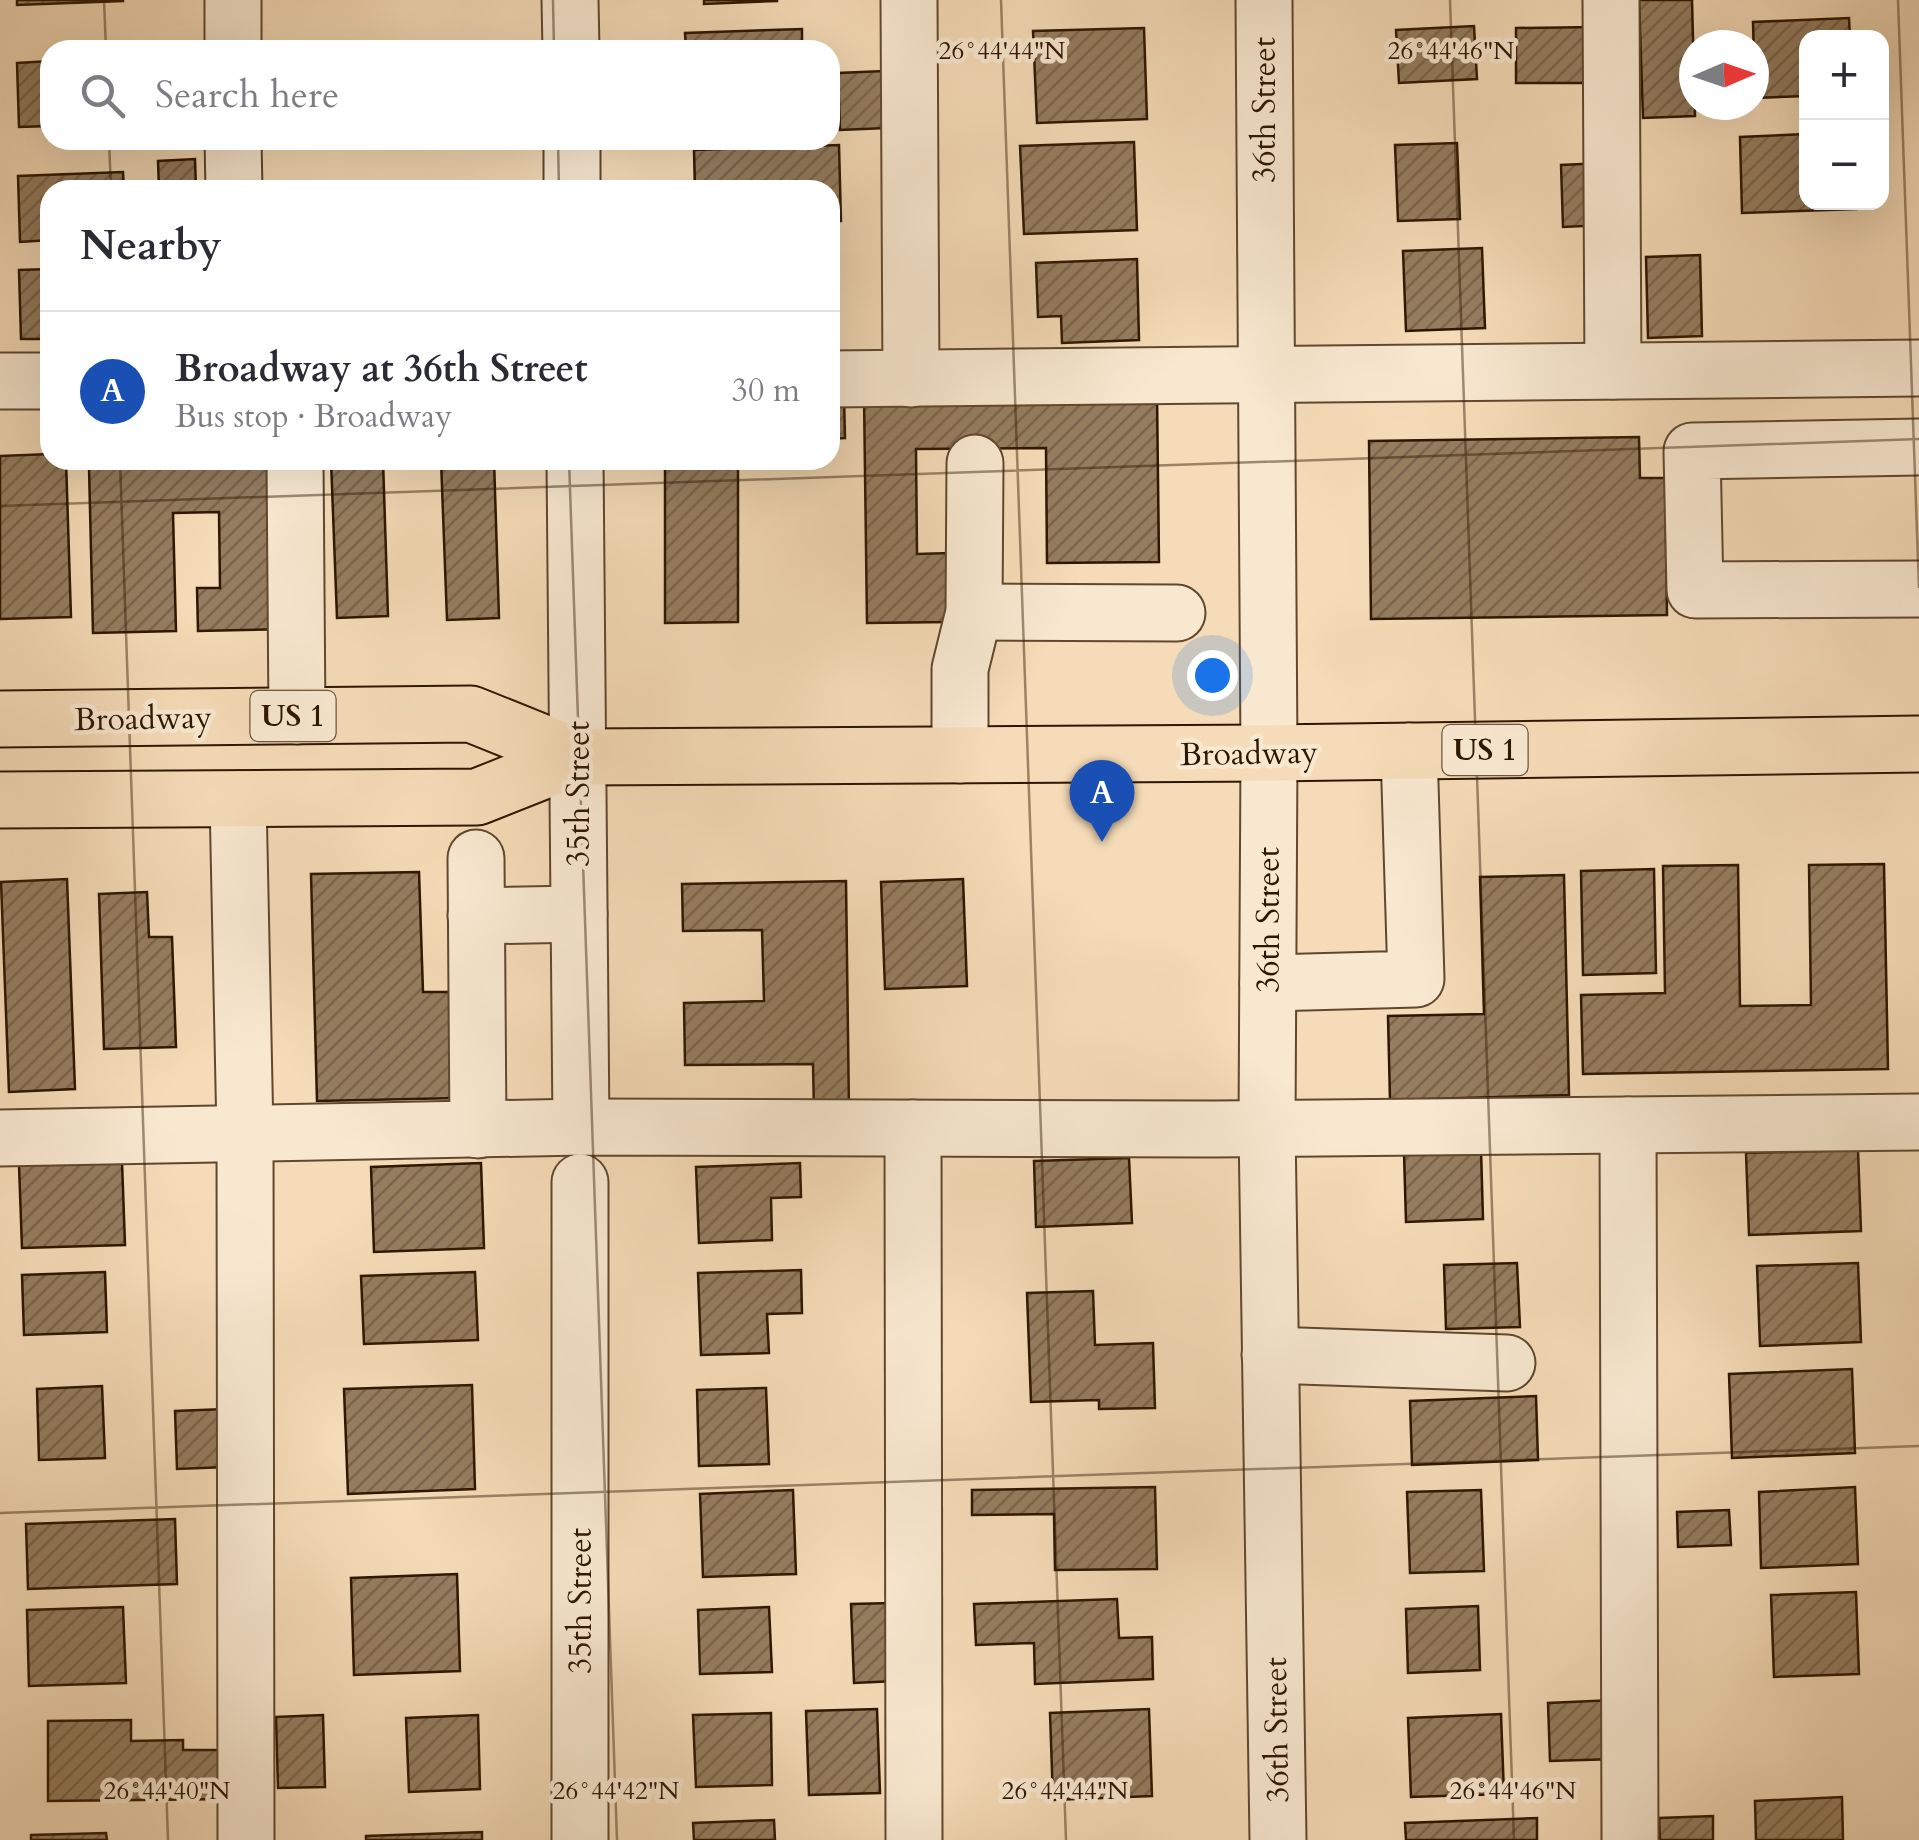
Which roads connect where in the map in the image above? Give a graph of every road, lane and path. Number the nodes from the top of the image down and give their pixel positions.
1 (232, 0) edge
2 (570, 0) edge
3 (909, 0) edge
4 (1264, 0) edge
5 (1612, 0) edge
6 (233, 40) edge
7 (570, 40) edge
8 (234, 150) edge
9 (572, 150) edge
10 (234, 180) edge
11 (572, 180) edge
12 (1919, 368) edge
13 (1674, 371) junction
14 (1613, 372) junction
15 (1265, 375) junction
16 (911, 378) junction
17 (840, 379) edge
18 (0, 381) edge
19 (40, 381) edge
20 (1919, 447) edge
21 (1692, 451) junction
22 (975, 463) dead end
23 (295, 470) edge
24 (575, 470) edge
25 (1919, 589) edge
26 (974, 612) junction
27 (1177, 613) dead end
28 (298, 716) junction
29 (0, 720) edge
30 (1919, 744) edge
31 (1409, 751) junction
32 (1268, 753) junction
33 (960, 754) junction
34 (578, 757) junction
35 (238, 799) junction
36 (0, 800) edge
37 (476, 858) dead end
38 (579, 914) junction
39 (476, 916) junction
40 (1268, 983) junction
41 (1919, 1122) edge
42 (1628, 1125) junction
43 (581, 1128) junction
44 (913, 1128) junction
45 (1267, 1128) junction
46 (478, 1130) junction
47 (245, 1133) junction
48 (0, 1138) edge
49 (580, 1182) dead end
50 (1270, 1355) junction
51 (1507, 1362) dead end
52 (246, 1840) edge
53 (580, 1840) edge
54 (914, 1840) edge
55 (1278, 1840) edge
56 (1630, 1840) edge

1 - 6 street
2 - 7 street
3 - 16 street
4 - 15 street, 36th Street
5 - 14 street
8 - 10 street
9 - 11 street
12 - 13 street
13 - 14 street
13 - 21 street
14 - 15 street
15 - 16 street
15 - 32 street, 36th Street
16 - 17 street
18 - 19 street
20 - 21 street
21 - 25 street
22 - 26 street
23 - 28 street
24 - 34 street, 35th Street
26 - 27 street
26 - 33 street
28 - 29 main road, Broadway / US 1
28 - 34 main road, Broadway / US 1
30 - 31 main road, Broadway / US 1
31 - 32 main road, Broadway / US 1
31 - 40 street
32 - 33 main road, Broadway / US 1
32 - 40 street, 36th Street
33 - 34 main road, Broadway / US 1
34 - 35 main road, Broadway / US 1
34 - 38 street, 35th Street
35 - 36 main road, Broadway / US 1
35 - 47 street
37 - 39 street
38 - 39 street
38 - 43 street, 35th Street
39 - 46 street
40 - 45 street, 36th Street
41 - 42 street
42 - 45 street
42 - 56 street
43 - 44 street
43 - 46 street
44 - 45 street
44 - 54 street
45 - 50 street, 36th Street
46 - 47 street
47 - 48 street
47 - 52 street
49 - 53 street, 35th Street
50 - 51 street
50 - 55 street, 36th Street

